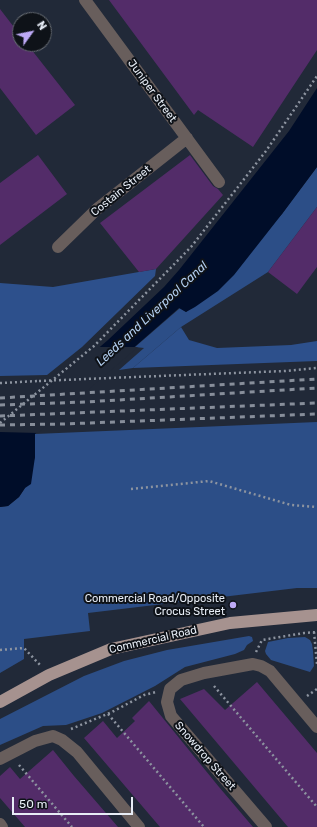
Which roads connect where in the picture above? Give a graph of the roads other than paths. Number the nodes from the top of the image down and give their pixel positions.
1 (85, 0) edge
2 (188, 138) junction
3 (220, 182) dead end
4 (58, 247) dead end
5 (317, 615) edge
6 (0, 702) edge
7 (317, 727) edge
8 (5, 757) edge
9 (0, 824) edge
10 (2, 827) edge
11 (139, 827) edge
12 (266, 827) edge

1 - 2 street, Juniper Street
2 - 3 street, Juniper Street
2 - 4 street, Costain Street
5 - 6 main road, Commercial Road
7 - 12 street, Snowdrop Street
8 - 11 street
9 - 10 street

